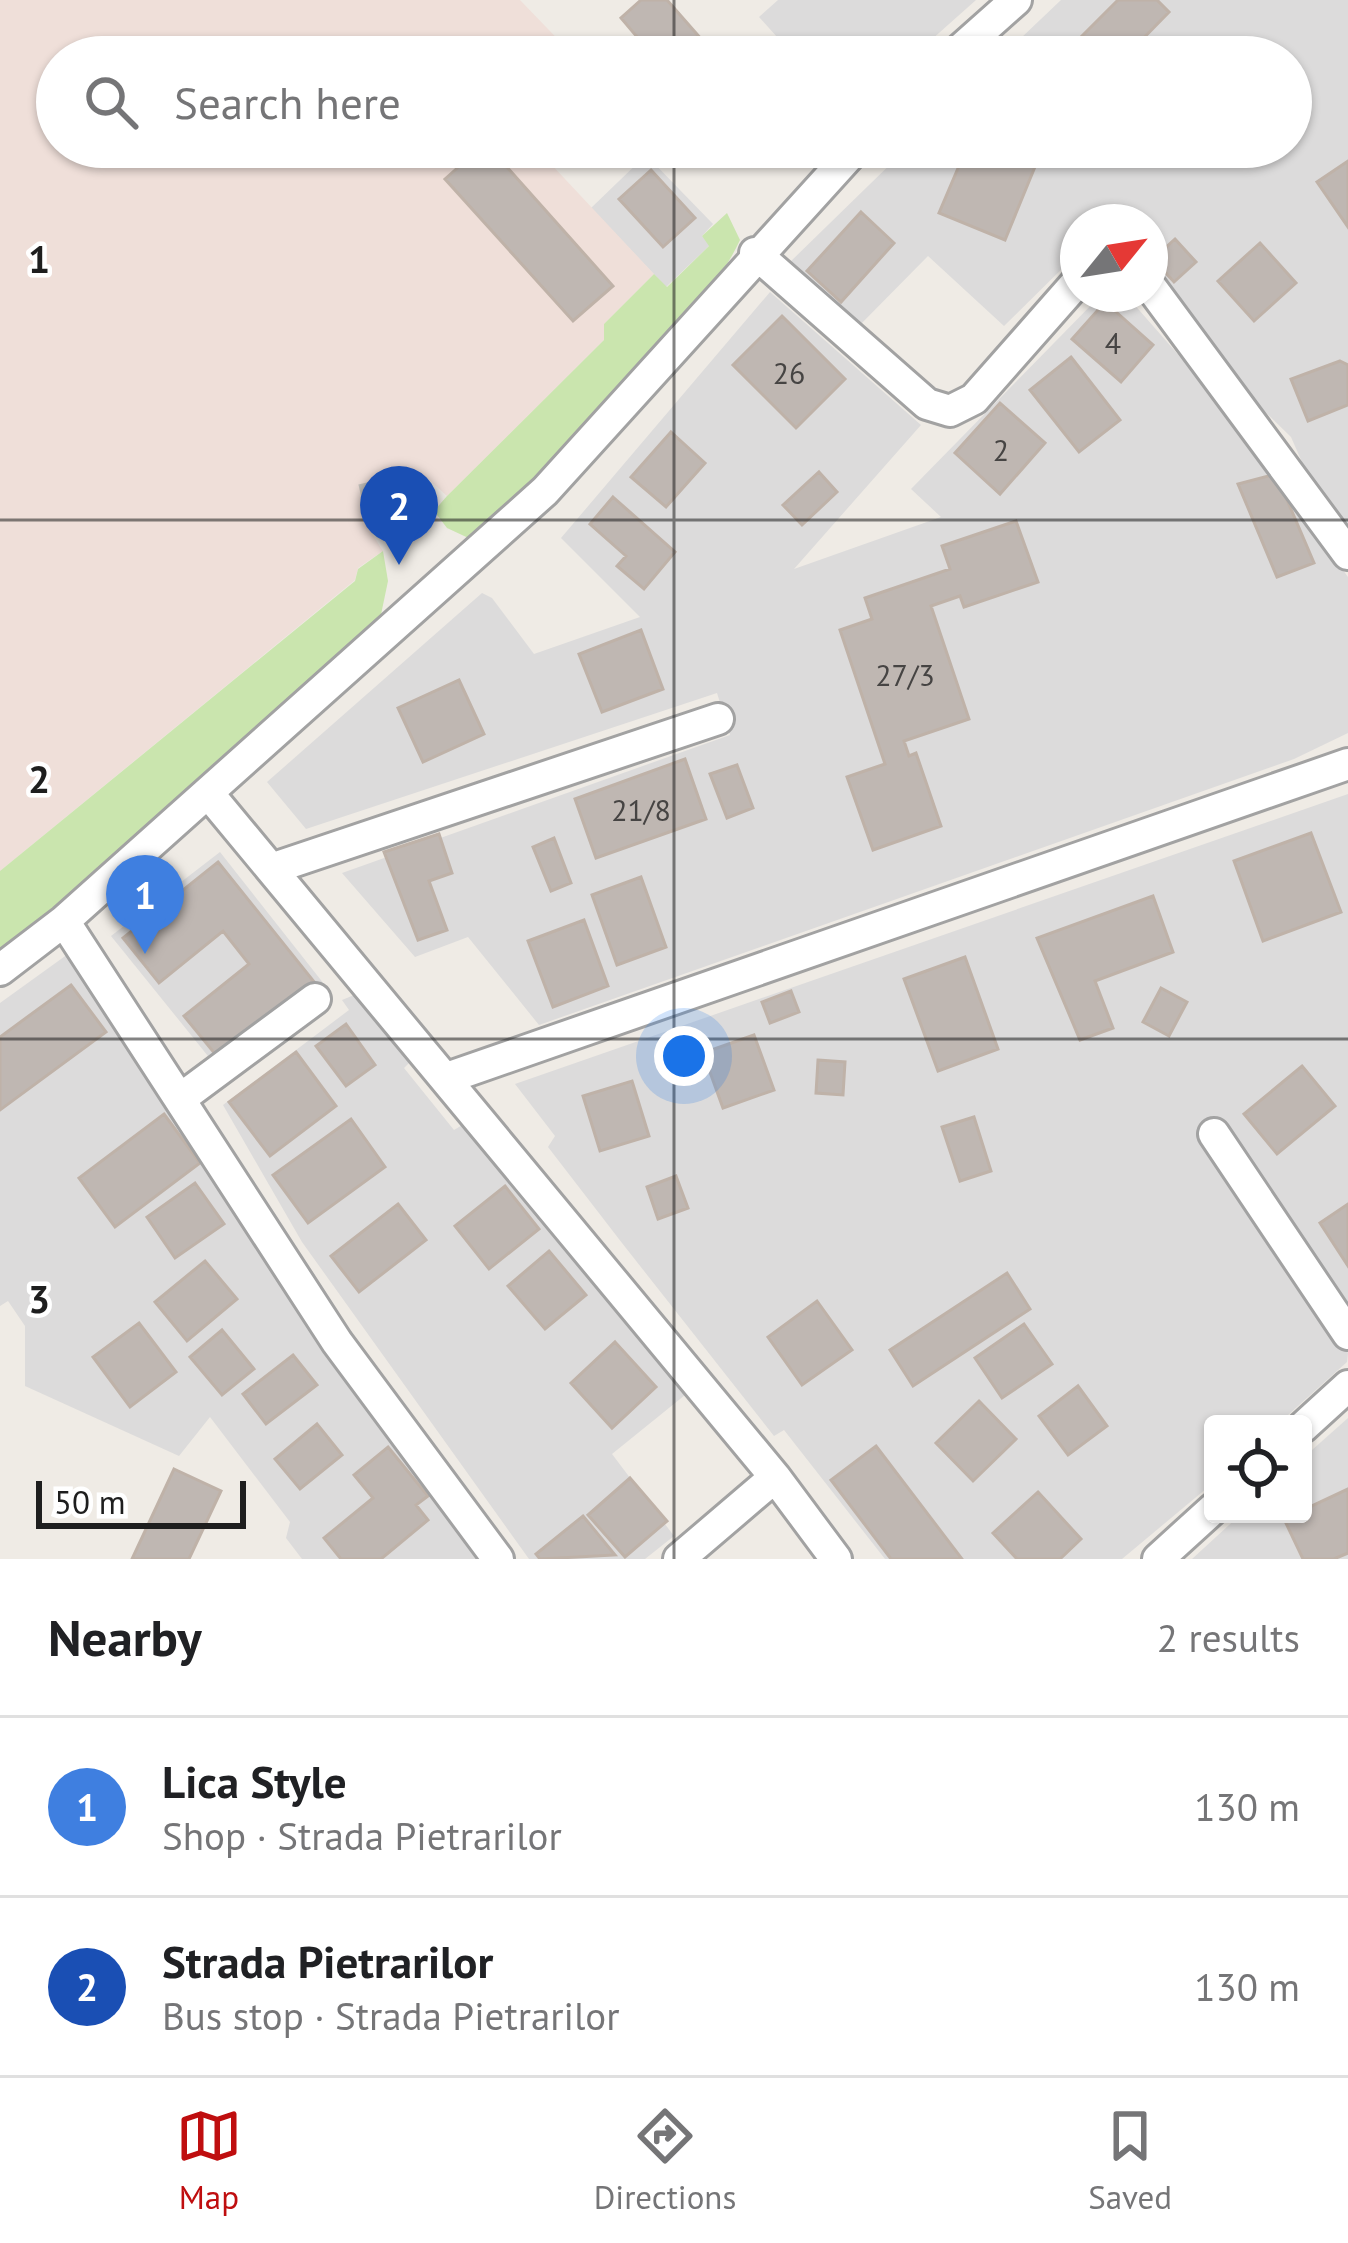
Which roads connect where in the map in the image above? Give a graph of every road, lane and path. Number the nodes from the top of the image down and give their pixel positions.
1 (1016, 0) edge
2 (976, 36) edge
3 (837, 168) edge
4 (754, 253) junction
5 (1060, 301) edge
6 (1168, 310) edge
7 (1348, 554) edge
8 (718, 719) dead end
9 (1348, 764) edge
10 (208, 793) junction
11 (271, 869) junction
12 (64, 921) junction
13 (0, 970) edge
14 (315, 999) dead end
15 (447, 1078) junction
16 (180, 1099) junction
17 (1214, 1134) dead end
18 (1348, 1334) edge
19 (1348, 1387) edge
20 (1312, 1419) edge
21 (776, 1477) junction
22 (1204, 1517) edge
23 (498, 1559) edge
24 (679, 1559) edge
25 (836, 1559) edge
26 (1158, 1559) edge

1 - 2 street
3 - 4 street
4 - 5 street
4 - 10 street
6 - 7 street
8 - 11 street
9 - 15 street
10 - 11 street
10 - 12 street
11 - 15 street
12 - 13 street
12 - 16 street
14 - 16 street
15 - 21 street
16 - 23 street
17 - 18 street
19 - 20 street
21 - 24 street
21 - 25 street
22 - 26 street

